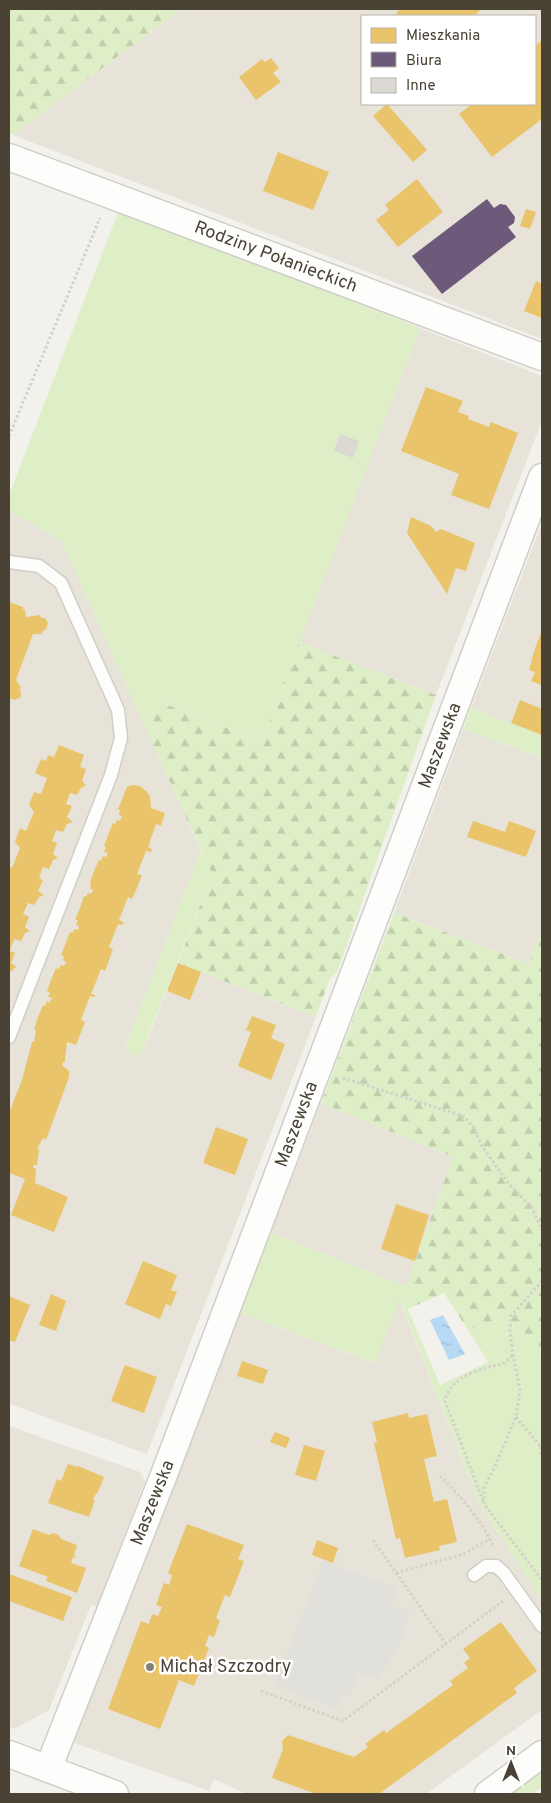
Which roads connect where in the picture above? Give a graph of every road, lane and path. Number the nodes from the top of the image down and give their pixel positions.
1 (9, 157) edge
2 (110, 196) junction
3 (542, 357) edge
4 (9, 436) edge
5 (542, 477) edge
6 (9, 562) edge
7 (9, 1037) edge
8 (317, 1069) junction
9 (542, 1230) edge
10 (542, 1281) edge
11 (513, 1355) junction
12 (516, 1416) junction
13 (541, 1448) edge
14 (542, 1456) edge
15 (440, 1476) dead end
16 (484, 1504) junction
17 (490, 1539) junction
18 (373, 1540) dead end
19 (496, 1566) junction
20 (396, 1573) junction
21 (474, 1574) dead end
22 (542, 1580) edge
23 (517, 1591) junction
24 (542, 1626) edge
25 (446, 1644) junction
26 (261, 1691) dead end
27 (9, 1754) edge
28 (542, 1754) edge
29 (48, 1769) junction
30 (115, 1794) edge
31 (488, 1794) edge

1 - 2 street, Rodziny Połanieckich
2 - 3 street, Rodziny Połanieckich
2 - 4 path
5 - 8 street, Maszewska
6 - 7 lane
8 - 9 path
8 - 29 street, Maszewska
10 - 11 path
11 - 12 path
11 - 16 path
12 - 13 path
12 - 16 path
13 - 14 path
15 - 17 path
16 - 22 path
17 - 19 path
17 - 20 path
18 - 20 path
19 - 21 lane
19 - 23 lane
20 - 25 path
23 - 24 lane
23 - 25 path
25 - 26 path
27 - 29 street
28 - 31 street
29 - 30 street

